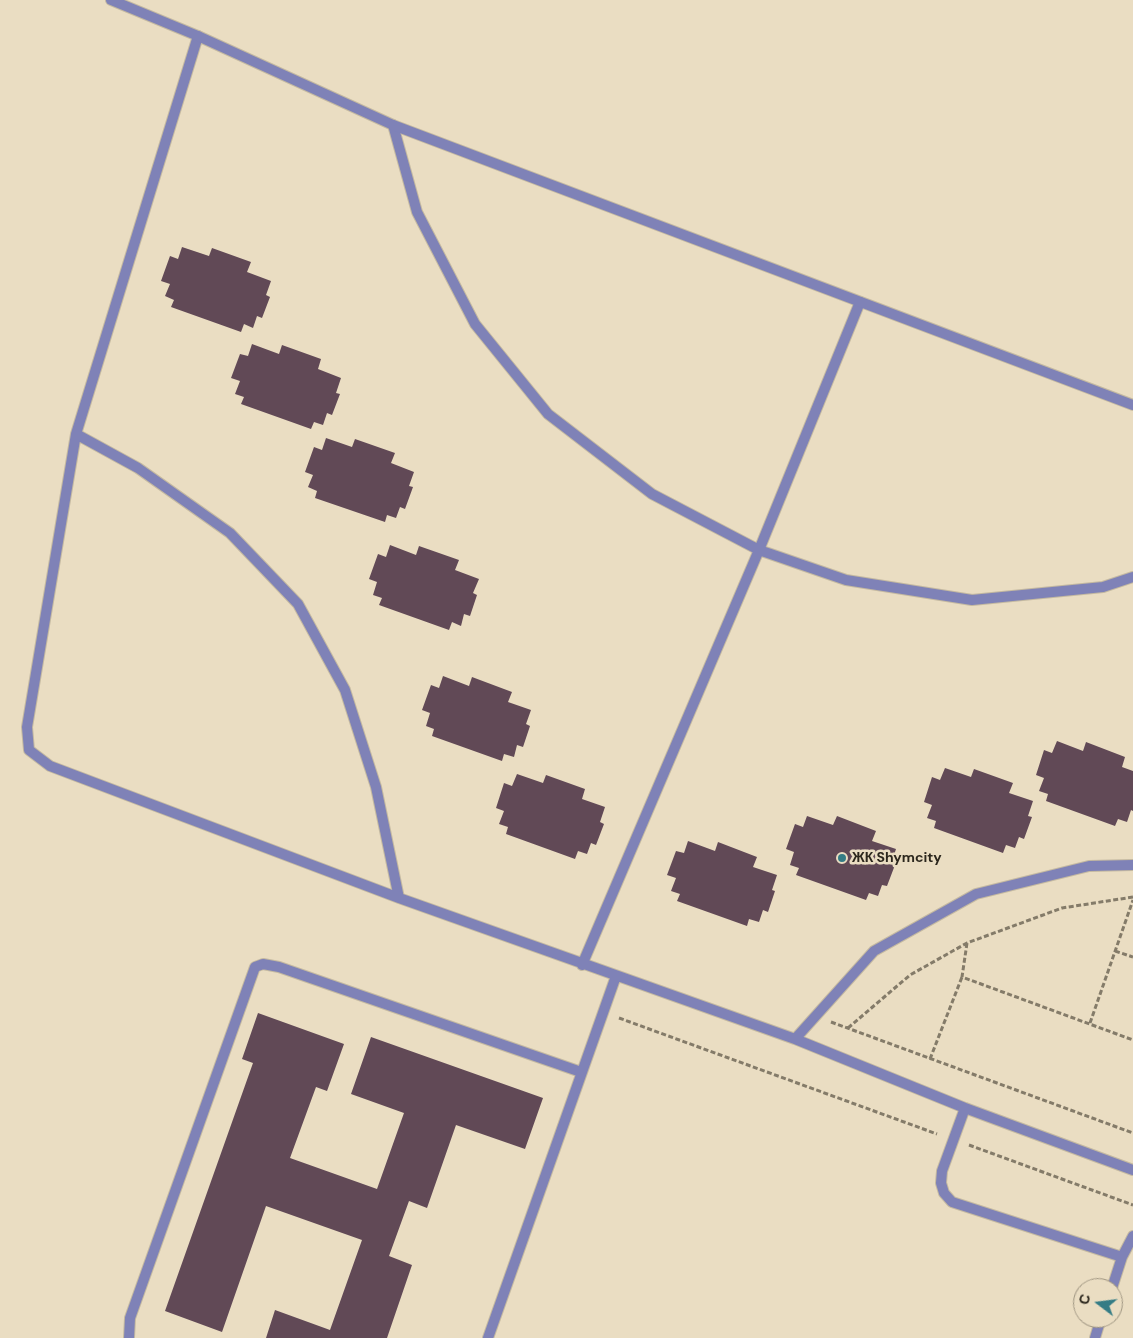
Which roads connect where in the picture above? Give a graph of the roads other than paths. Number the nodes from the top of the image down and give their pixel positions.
1 (111, 0) edge
2 (198, 36) junction
3 (393, 125) junction
4 (860, 302) junction
5 (1133, 405) edge
6 (76, 434) junction
7 (759, 550) junction
8 (1133, 577) edge
9 (1133, 865) edge
10 (399, 898) junction
11 (582, 965) junction
12 (616, 976) junction
13 (795, 1039) junction
14 (581, 1072) junction
15 (966, 1108) junction
16 (1133, 1170) edge
17 (1133, 1236) edge
18 (1122, 1257) junction
19 (1115, 1278) edge
20 (129, 1338) edge
21 (488, 1338) edge

1 - 2 street
2 - 3 street
2 - 6 street
3 - 4 street
3 - 7 street
4 - 5 street
4 - 7 street
6 - 10 street
6 - 10 street
7 - 8 street
7 - 11 street
9 - 13 street
10 - 11 street
11 - 12 street
12 - 13 street
12 - 14 street
13 - 15 street
14 - 20 street
14 - 21 street
15 - 16 street
15 - 18 street
17 - 18 street
18 - 19 street

